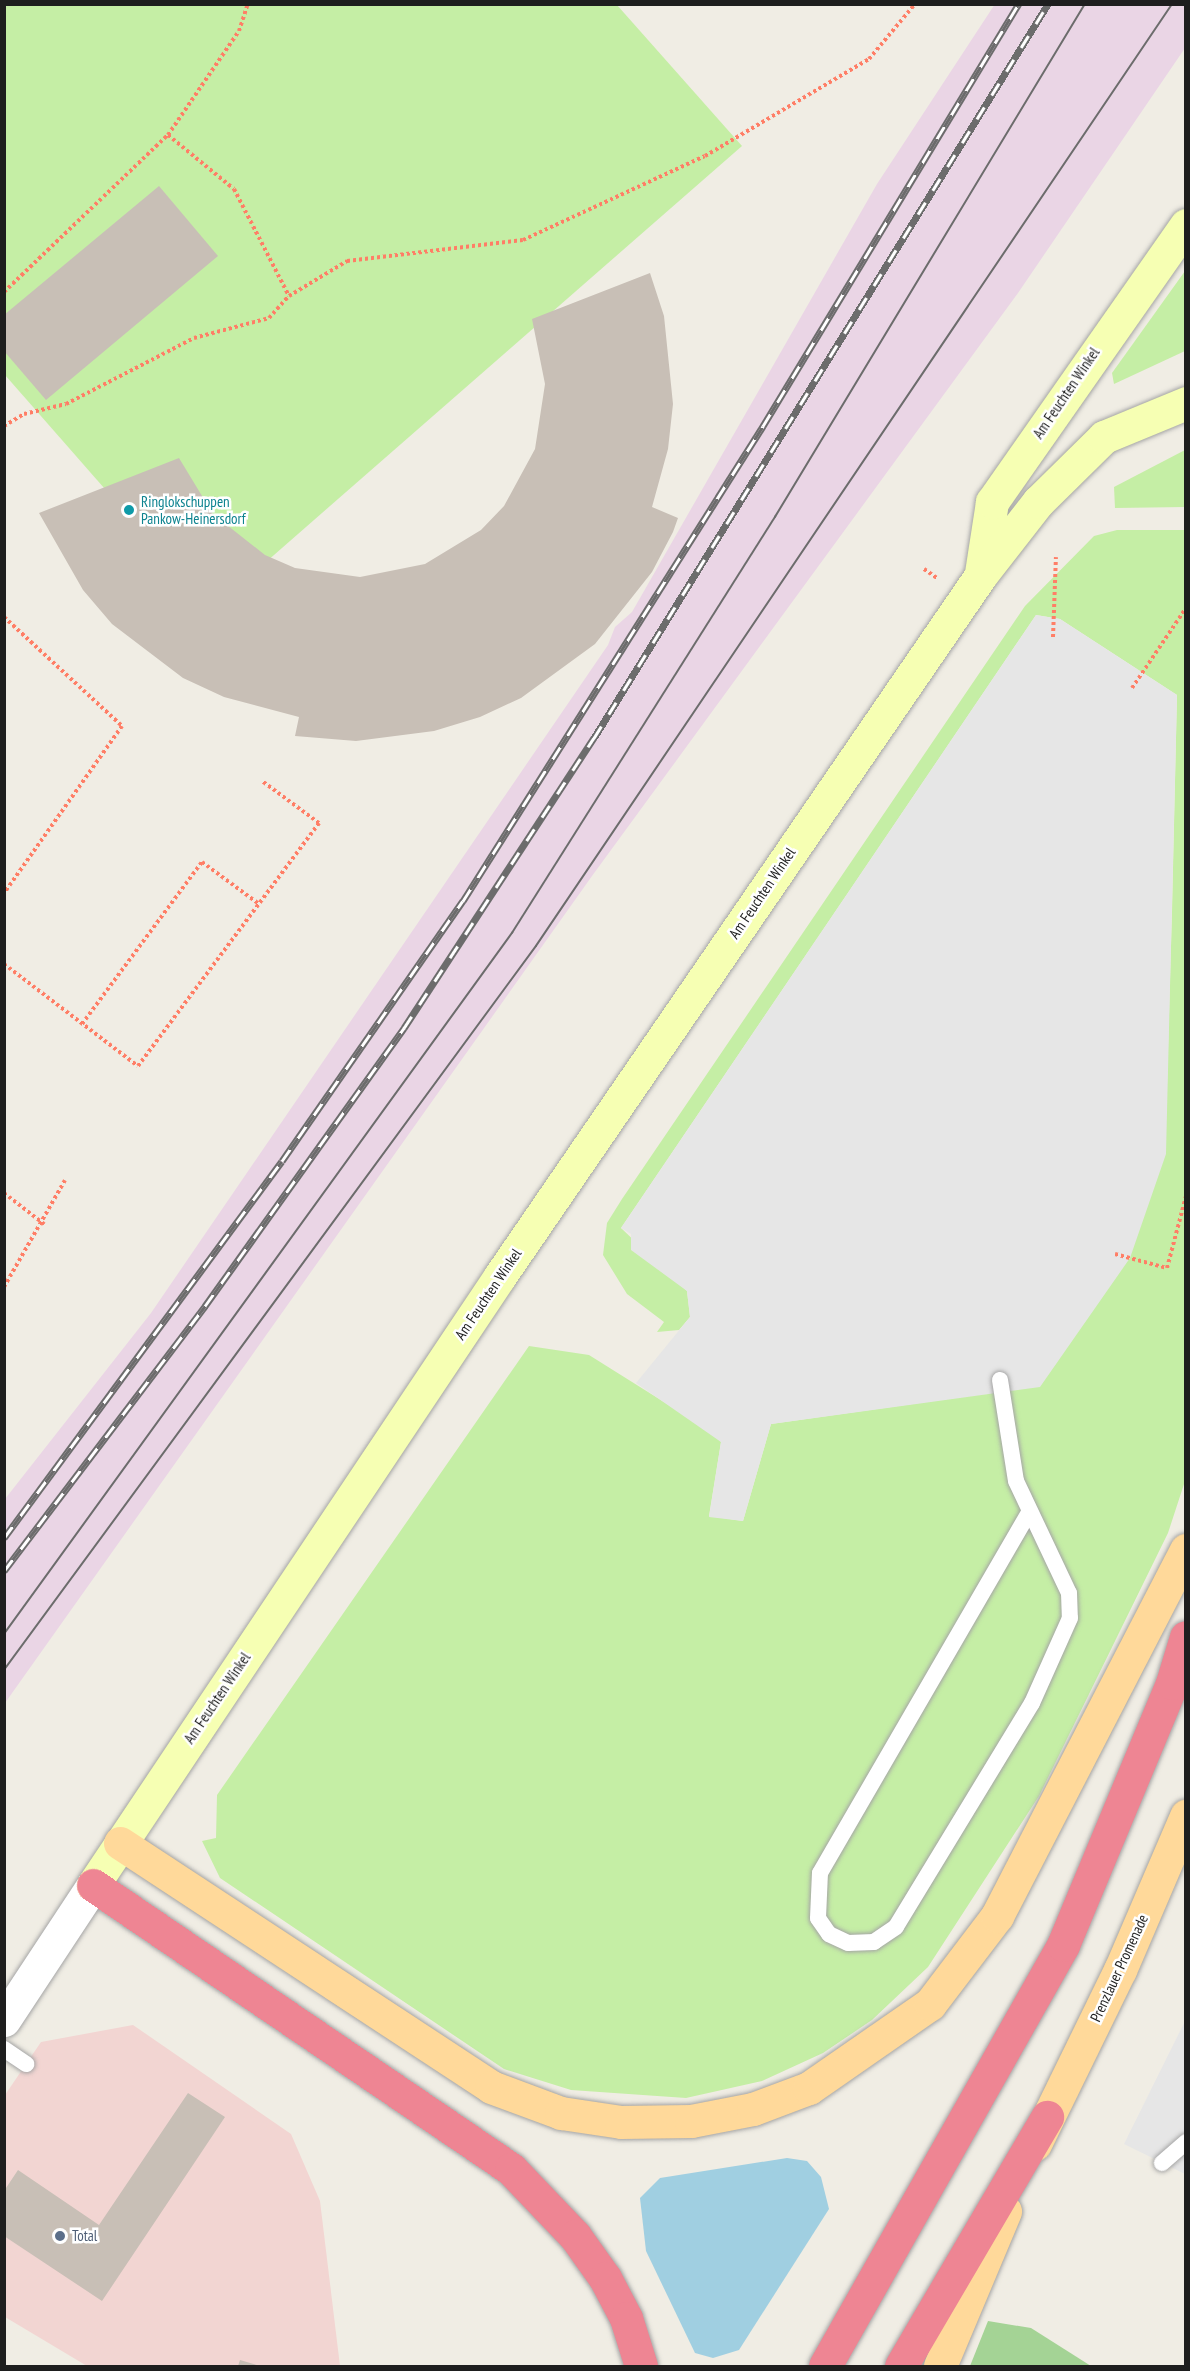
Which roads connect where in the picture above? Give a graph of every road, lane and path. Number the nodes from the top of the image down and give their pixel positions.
1 (248, 4) edge
2 (915, 4) edge
3 (168, 135) junction
4 (1185, 225) edge
5 (4, 292) edge
6 (289, 296) junction
7 (1185, 403) edge
8 (4, 426) edge
9 (1056, 557) dead end
10 (981, 575) junction
11 (1185, 608) edge
12 (4, 617) edge
13 (1053, 637) dead end
14 (1132, 688) dead end
15 (262, 781) dead end
16 (4, 893) edge
17 (259, 904) junction
18 (4, 964) edge
19 (82, 1024) junction
20 (65, 1180) dead end
21 (4, 1193) edge
22 (1185, 1196) edge
23 (44, 1224) junction
24 (1115, 1254) dead end
25 (4, 1287) edge
26 (1000, 1380) dead end
27 (1029, 1512) junction
28 (1185, 1550) edge
29 (1185, 1637) edge
30 (1185, 1816) edge
31 (120, 1843) junction
32 (93, 1886) junction
33 (4, 2020) edge
34 (4, 2049) edge
35 (26, 2064) dead end
36 (1047, 2117) junction
37 (1185, 2142) edge
38 (1162, 2163) dead end
39 (640, 2367) edge
40 (825, 2367) edge
41 (902, 2367) edge
42 (940, 2367) edge

1 - 3 path
2 - 6 path
3 - 5 path
3 - 6 path
4 - 10 main road, Am Feuchten Winkel
6 - 8 path
7 - 10 main road, Am Feuchten Winkel
9 - 13 path
10 - 31 main road, Am Feuchten Winkel
11 - 14 path
12 - 16 path
15 - 17 path
17 - 19 path
17 - 19 path
18 - 19 path
20 - 23 path
21 - 23 path
22 - 24 path
23 - 25 path
26 - 27 lane
27 - 27 lane
28 - 31 main road
29 - 40 highway
30 - 36 main road, Prenzlauer Promenade
31 - 32 main road, Am Feuchten Winkel
32 - 33 street, Am Feuchten Winkel
32 - 39 highway
34 - 35 lane
36 - 41 highway
36 - 42 main road, Prenzlauer Promenade
37 - 38 lane

